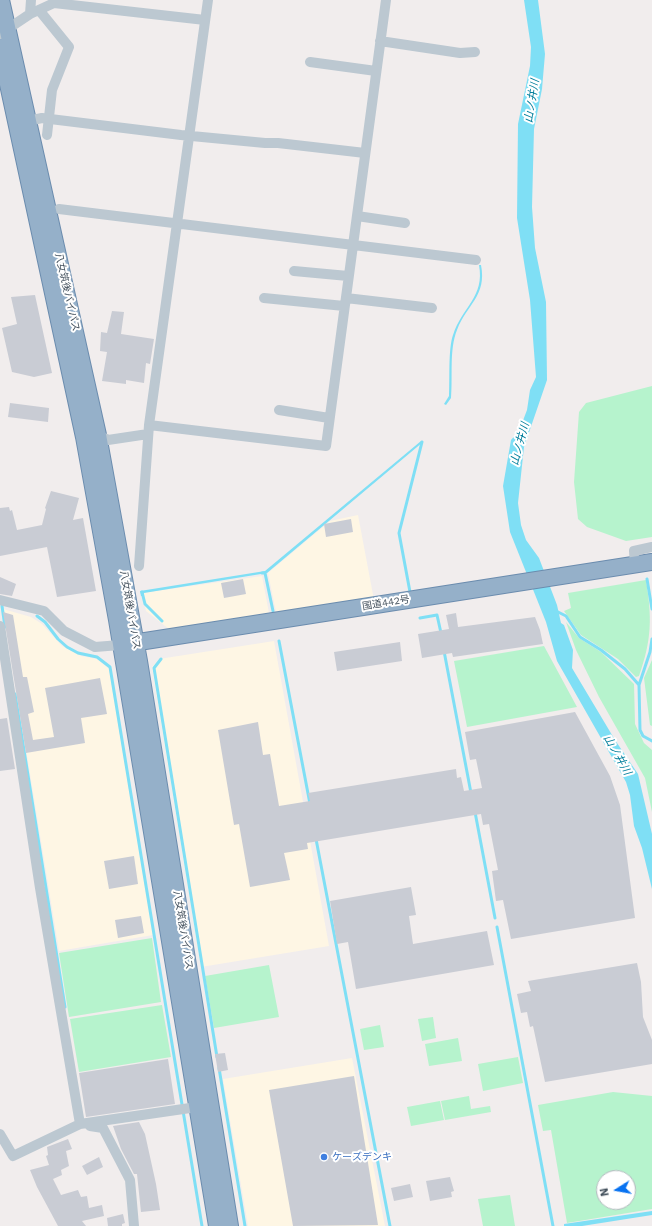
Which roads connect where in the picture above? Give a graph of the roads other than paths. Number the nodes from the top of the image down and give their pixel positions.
1 (1, 0) edge
2 (31, 0) edge
3 (208, 0) edge
4 (386, 0) edge
5 (35, 12) junction
6 (205, 20) junction
7 (4, 31) edge
8 (380, 41) junction
9 (0, 47) edge
10 (476, 52) dead end
11 (310, 62) dead end
12 (376, 71) junction
13 (50, 118) junction
14 (28, 121) junction
15 (47, 135) dead end
16 (189, 135) junction
17 (365, 153) junction
18 (59, 209) dead end
19 (356, 216) junction
20 (177, 223) junction
21 (405, 223) dead end
22 (353, 244) junction
23 (476, 260) dead end
24 (294, 271) dead end
25 (348, 276) junction
26 (264, 298) dead end
27 (345, 302) junction
28 (432, 308) dead end
29 (278, 410) dead end
30 (330, 418) junction
31 (149, 430) junction
32 (91, 436) junction
33 (652, 547) edge
34 (652, 562) edge
35 (139, 566) dead end
36 (635, 566) junction
37 (0, 600) edge
38 (0, 626) edge
39 (128, 644) junction
40 (197, 1107) junction
41 (80, 1124) junction
42 (0, 1134) edge
43 (134, 1226) edge
44 (217, 1226) edge
45 (230, 1226) edge

1 - 7 highway, 八女筑後バイパス
2 - 5 street
3 - 6 street
4 - 8 street
5 - 6 street
5 - 7 street
5 - 13 street
6 - 16 street
7 - 14 highway, 八女筑後バイパス
8 - 10 street
8 - 12 street
9 - 32 highway, 八女筑後バイパス
11 - 12 street
12 - 17 street
13 - 14 street
13 - 15 street
13 - 16 street
14 - 32 highway, 八女筑後バイパス
16 - 17 street
16 - 20 street
17 - 19 street
18 - 20 street
19 - 21 street
19 - 22 street
20 - 22 street
20 - 31 street
22 - 23 street
22 - 25 street
24 - 25 street
25 - 27 street
26 - 27 street
27 - 28 street
27 - 30 street
29 - 30 street
30 - 31 street
31 - 32 street
31 - 35 street
32 - 39 highway, 八女筑後バイパス
33 - 36 street
34 - 36 highway, 国道442号
36 - 39 highway, 国道442号
37 - 39 street
38 - 41 street
39 - 40 highway, 八女筑後バイパス
39 - 45 highway, 八女筑後バイパス
40 - 41 street
40 - 44 highway, 八女筑後バイパス
41 - 42 street
41 - 43 street

